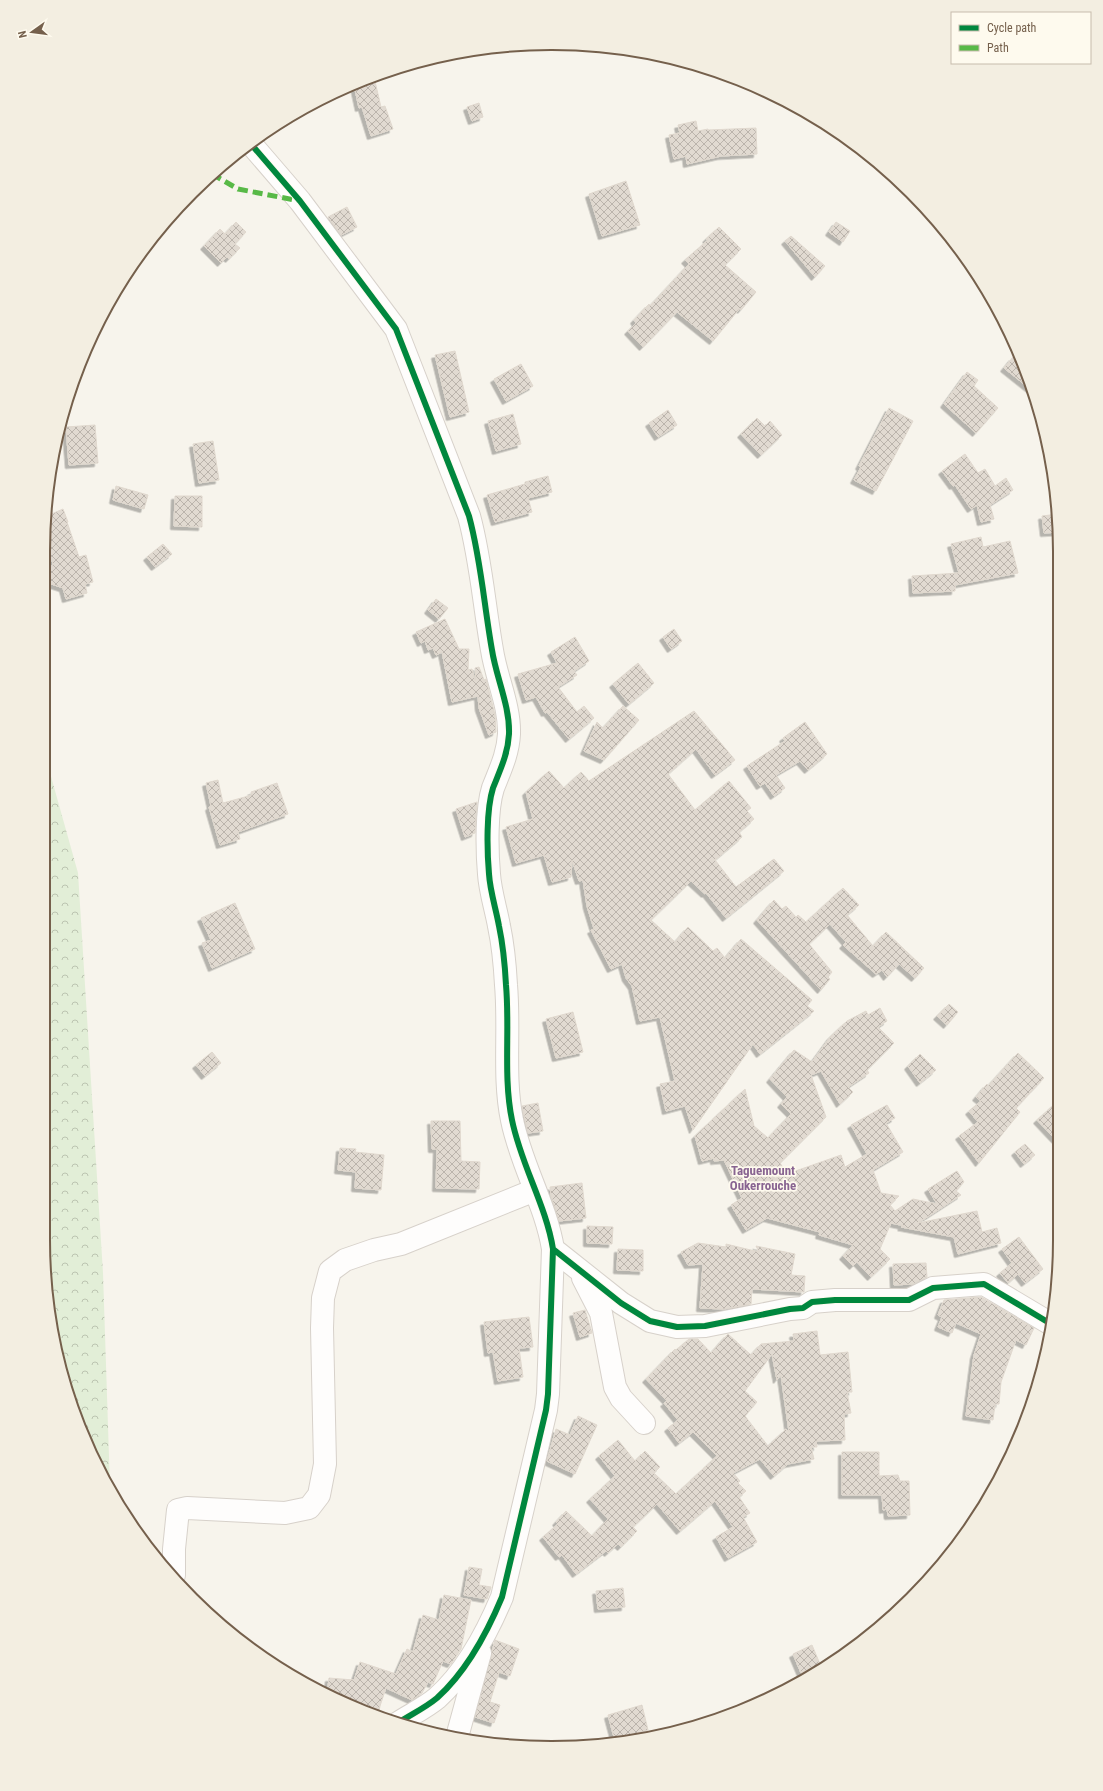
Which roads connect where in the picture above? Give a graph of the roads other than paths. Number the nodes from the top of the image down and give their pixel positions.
1 (255, 148) edge
2 (535, 1190) junction
3 (552, 1249) junction
4 (579, 1272) junction
5 (1046, 1321) edge
6 (644, 1423) dead end
7 (174, 1570) edge
8 (485, 1633) junction
9 (405, 1719) edge
10 (458, 1732) edge

1 - 2 street
2 - 3 street
2 - 7 street
3 - 4 street
3 - 8 street
4 - 5 street
4 - 6 street
8 - 9 street
8 - 10 street

